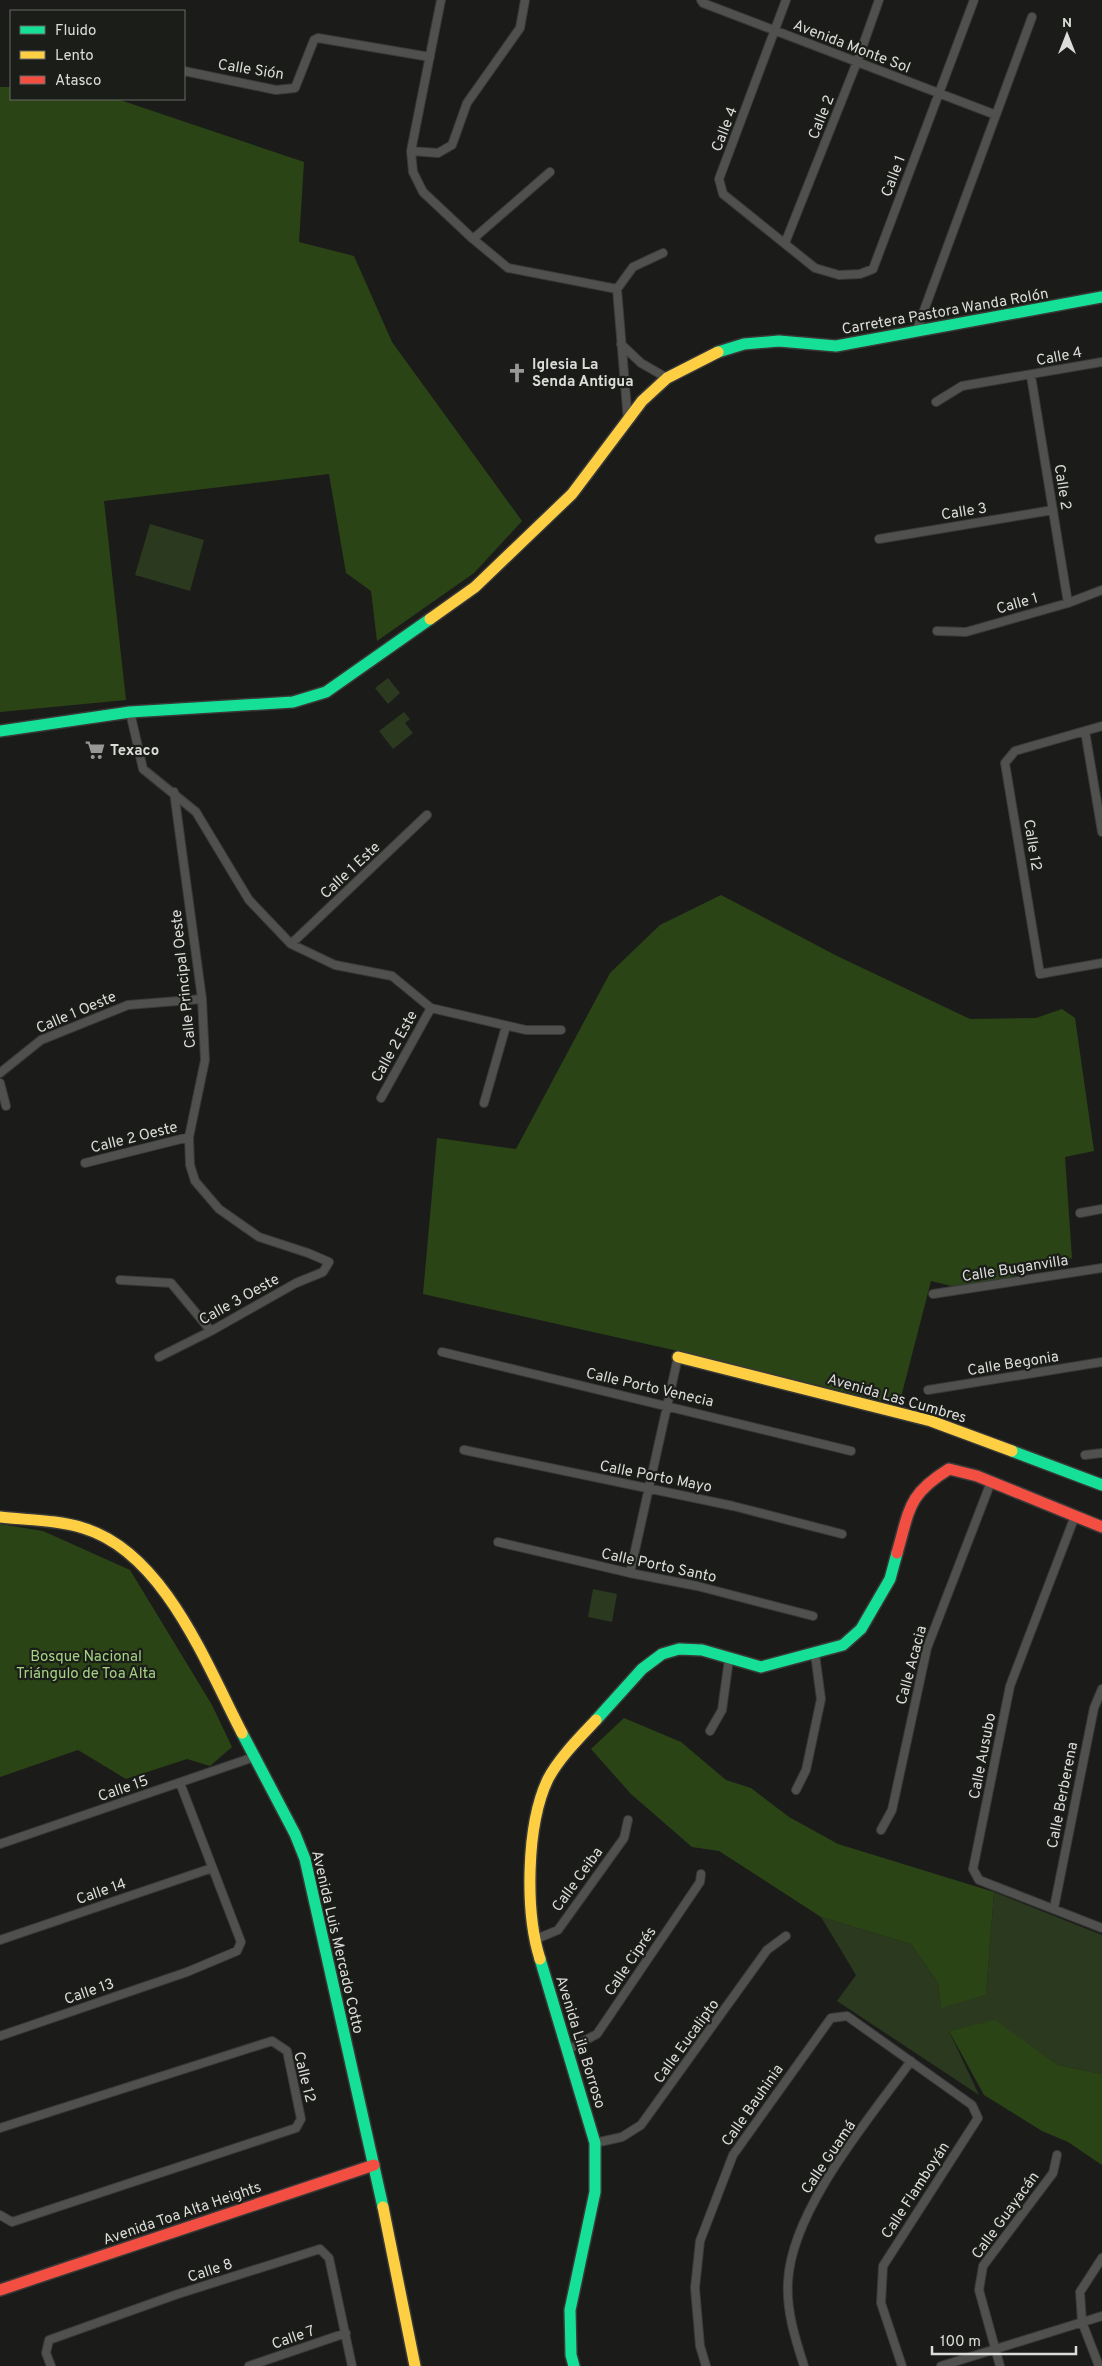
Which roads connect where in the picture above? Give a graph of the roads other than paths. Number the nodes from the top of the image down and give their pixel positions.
1 (441, 0) edge
2 (525, 0) edge
3 (701, 0) edge
4 (786, 0) edge
5 (879, 0) edge
6 (974, 0) edge
7 (1032, 17) dead end
8 (775, 31) junction
9 (430, 57) junction
10 (857, 62) junction
11 (185, 71) edge
12 (939, 93) junction
13 (996, 115) junction
14 (411, 151) junction
15 (550, 172) dead end
16 (473, 239) junction
17 (785, 243) junction
18 (662, 253) dead end
19 (617, 289) junction
20 (1102, 297) edge
21 (916, 332) junction
22 (620, 343) junction
23 (1102, 362) edge
24 (1031, 376) junction
25 (667, 378) junction
26 (936, 402) dead end
27 (628, 421) junction
28 (1053, 510) junction
29 (879, 539) dead end
30 (1102, 590) edge
31 (1068, 603) junction
32 (937, 631) dead end
33 (130, 712) junction
34 (1102, 726) edge
35 (0, 731) edge
36 (1085, 731) junction
37 (174, 792) junction
38 (427, 816) dead end
39 (1102, 832) edge
40 (290, 944) junction
41 (1102, 963) edge
42 (202, 999) junction
43 (431, 1008) junction
44 (506, 1026) junction
45 (561, 1030) dead end
46 (0, 1073) edge
47 (0, 1083) edge
48 (381, 1098) dead end
49 (484, 1103) dead end
50 (6, 1106) dead end
51 (189, 1138) junction
52 (85, 1162) dead end
53 (1102, 1209) edge
54 (1080, 1212) dead end
55 (330, 1262) joint
56 (1102, 1268) edge
57 (120, 1280) dead end
58 (933, 1294) dead end
59 (211, 1331) junction
60 (442, 1352) dead end
61 (159, 1357) dead end
62 (678, 1357) joint
63 (1102, 1362) edge
64 (928, 1390) dead end
65 (667, 1405) junction
66 (464, 1450) dead end
67 (851, 1451) dead end
68 (1102, 1452) edge
69 (1085, 1455) dead end
70 (992, 1482) junction
71 (1102, 1485) edge
72 (649, 1489) junction
73 (1075, 1516) junction
74 (0, 1517) edge
75 (1102, 1527) edge
76 (842, 1534) dead end
77 (498, 1542) dead end
78 (630, 1573) junction
79 (813, 1616) dead end
80 (815, 1654) junction
81 (728, 1659) junction
82 (1102, 1689) edge
83 (710, 1731) dead end
84 (254, 1757) junction
85 (180, 1783) junction
86 (796, 1790) dead end
87 (628, 1820) dead end
88 (881, 1830) dead end
89 (0, 1844) edge
90 (212, 1868) junction
91 (701, 1874) dead end
92 (1054, 1908) junction
93 (1102, 1928) edge
94 (786, 1936) dead end
95 (0, 1940) edge
96 (534, 1940) junction
97 (0, 2036) edge
98 (567, 2050) junction
99 (911, 2061) junction
100 (0, 2128) edge
101 (595, 2143) junction
102 (1057, 2156) dead end
103 (374, 2165) junction
104 (0, 2215) edge
105 (1102, 2258) edge
106 (0, 2290) edge
107 (1102, 2316) edge
108 (1082, 2322) junction
109 (346, 2333) junction
110 (994, 2350) junction
111 (50, 2366) edge
112 (249, 2366) edge
113 (352, 2366) edge
114 (415, 2366) edge
115 (574, 2366) edge
116 (706, 2366) edge
117 (804, 2366) edge
118 (902, 2366) edge
119 (941, 2366) edge
120 (1000, 2366) edge
121 (1099, 2366) edge

1 - 9 street
2 - 14 street
3 - 8 street, Avenida Monte Sol
4 - 8 street, Calle 4
5 - 10 street, Calle 2
6 - 12 street, Calle 1
7 - 13 street
8 - 10 street, Avenida Monte Sol
8 - 17 street, Calle 4
9 - 11 street, Calle Sión
9 - 14 street
10 - 12 street, Avenida Monte Sol
10 - 17 street, Calle 2
12 - 13 street, Avenida Monte Sol
12 - 17 street, Calle 1
13 - 21 street
14 - 16 street
15 - 16 street
16 - 19 street
18 - 19 street
19 - 22 street
20 - 21 street, Carretera Pastora Wanda Rolón
21 - 25 street, Carretera Pastora Wanda Rolón
22 - 25 street
22 - 27 street
23 - 24 street, Calle 4
24 - 26 street, Calle 4
24 - 28 street, Calle 2
25 - 27 street, Carretera Pastora Wanda Rolón
27 - 33 street, Carretera Pastora Wanda Rolón
28 - 29 street, Calle 3
28 - 31 street, Calle 2
30 - 31 street, Calle 1
31 - 32 street, Calle 1
33 - 35 street, Carretera Pastora Wanda Rolón
33 - 37 street
34 - 36 street, Calle 12
36 - 39 street
36 - 41 street, Calle 12
37 - 40 street
37 - 42 street, Calle Principal Oeste
38 - 40 street, Calle 1 Este
40 - 43 street
42 - 46 street, Calle 1 Oeste
42 - 51 street, Calle Principal Oeste
43 - 44 street
43 - 48 street, Calle 2 Este
44 - 45 street
44 - 49 street
47 - 50 street
51 - 52 street, Calle 2 Oeste
51 - 55 street, Calle Principal Oeste
53 - 54 street
55 - 59 street, Calle 3 Oeste
56 - 58 street, Calle Buganvilla
57 - 59 street
59 - 61 street, Calle 3 Oeste
60 - 65 street, Calle Porto Venecia
62 - 65 street
62 - 71 street, Avenida Las Cumbres
63 - 64 street, Calle Begonia
65 - 67 street, Calle Porto Venecia
65 - 72 street
66 - 72 street, Calle Porto Mayo
68 - 69 street
70 - 73 street, Avenida Lila Borroso
70 - 80 street, Avenida Lila Borroso
70 - 88 street, Calle Acacia
72 - 76 street, Calle Porto Mayo
72 - 78 street
73 - 75 street, Avenida Lila Borroso
73 - 92 street, Calle Ausubo
74 - 84 street, Avenida Luis Mercado Cotto
77 - 78 street, Calle Porto Santo
78 - 79 street, Calle Porto Santo
80 - 81 street, Avenida Lila Borroso
80 - 86 street
81 - 83 street
81 - 96 street, Avenida Lila Borroso
82 - 92 street, Calle Berberena
84 - 85 street, Calle 15
84 - 103 street, Avenida Luis Mercado Cotto
85 - 89 street, Calle 15
85 - 90 street
87 - 96 street, Calle Ceiba
90 - 95 street, Calle 14
90 - 97 street, Calle 13
91 - 98 street, Calle Ciprés
92 - 93 street, Calle Ausubo
94 - 101 street, Calle Eucalipto
96 - 98 street, Avenida Lila Borroso
98 - 101 street, Avenida Lila Borroso
99 - 116 street, Calle Bauhinia
99 - 117 street, Calle Guamá
99 - 118 street, Calle Flamboyán
100 - 104 street, Calle 12
101 - 115 street, Avenida Lila Borroso
102 - 110 street, Calle Guayacán
103 - 106 street, Avenida Toa Alta Heights
103 - 114 street, Avenida Luis Mercado Cotto
105 - 108 street
107 - 108 street
108 - 110 street
108 - 121 street
109 - 111 street, Calle 8
109 - 112 street, Calle 7
109 - 113 street
110 - 119 street
110 - 120 street, Calle Guayacán

